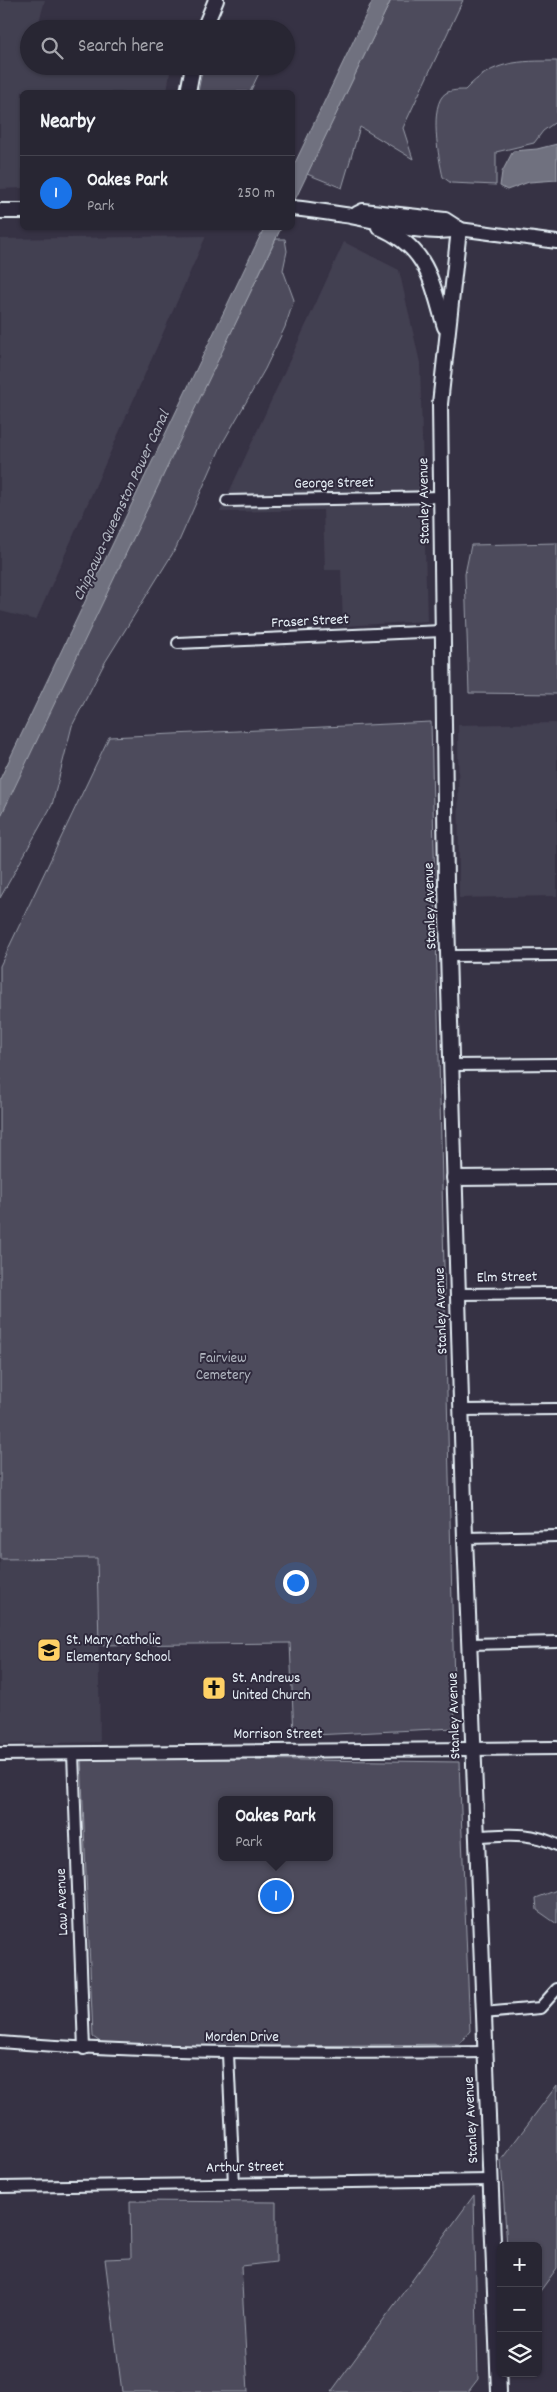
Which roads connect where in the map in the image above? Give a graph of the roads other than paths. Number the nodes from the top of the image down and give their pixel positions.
1 (216, 0) edge
2 (208, 20) edge
3 (191, 75) edge
4 (188, 90) edge
5 (298, 208) edge
6 (0, 211) edge
7 (20, 211) edge
8 (352, 216) junction
9 (459, 229) junction
10 (557, 242) edge
11 (448, 335) junction
12 (443, 497) junction
13 (227, 500) dead end
14 (442, 631) junction
15 (178, 642) dead end
16 (557, 955) edge
17 (449, 956) junction
18 (557, 1064) edge
19 (452, 1065) junction
20 (557, 1176) edge
21 (454, 1178) junction
22 (557, 1292) edge
23 (458, 1294) junction
24 (557, 1409) edge
25 (461, 1410) junction
26 (557, 1536) edge
27 (465, 1538) junction
28 (557, 1642) edge
29 (469, 1644) junction
30 (557, 1748) edge
31 (473, 1750) junction
32 (73, 1753) junction
33 (0, 1754) edge
34 (476, 1836) junction
35 (557, 1845) edge
36 (557, 1988) edge
37 (484, 2013) junction
38 (0, 2042) edge
39 (84, 2049) junction
40 (485, 2052) junction
41 (228, 2054) junction
42 (491, 2180) junction
43 (234, 2184) junction
44 (0, 2187) edge
45 (499, 2392) edge

1 - 2 main road
3 - 4 main road
5 - 8 main road
6 - 7 main road
8 - 9 main road
8 - 11 main road
9 - 10 street
9 - 11 main road, Stanley Avenue
11 - 12 main road, Stanley Avenue
12 - 13 street, George Street
12 - 14 main road, Stanley Avenue
14 - 15 street, Fraser Street
14 - 17 main road, Stanley Avenue
16 - 17 street
17 - 19 main road, Stanley Avenue
18 - 19 street
19 - 21 main road, Stanley Avenue
20 - 21 main road
21 - 23 main road, Stanley Avenue
22 - 23 street, Elm Street
23 - 25 main road, Stanley Avenue
24 - 25 street
25 - 27 main road, Stanley Avenue
26 - 27 street
27 - 29 main road, Stanley Avenue
28 - 29 street
29 - 31 main road, Stanley Avenue
30 - 31 street, Morrison Street
31 - 32 street, Morrison Street
31 - 34 main road, Stanley Avenue
32 - 33 street, Morrison Street
32 - 39 street, Law Avenue
34 - 35 street
34 - 37 main road, Stanley Avenue
36 - 37 street
37 - 40 main road, Stanley Avenue
38 - 39 street, Morden Drive
39 - 41 street, Morden Drive
40 - 41 street, Morden Drive
40 - 42 main road, Stanley Avenue
41 - 43 street
42 - 43 street, Arthur Street
42 - 45 main road, Stanley Avenue
43 - 44 street, Arthur Street

